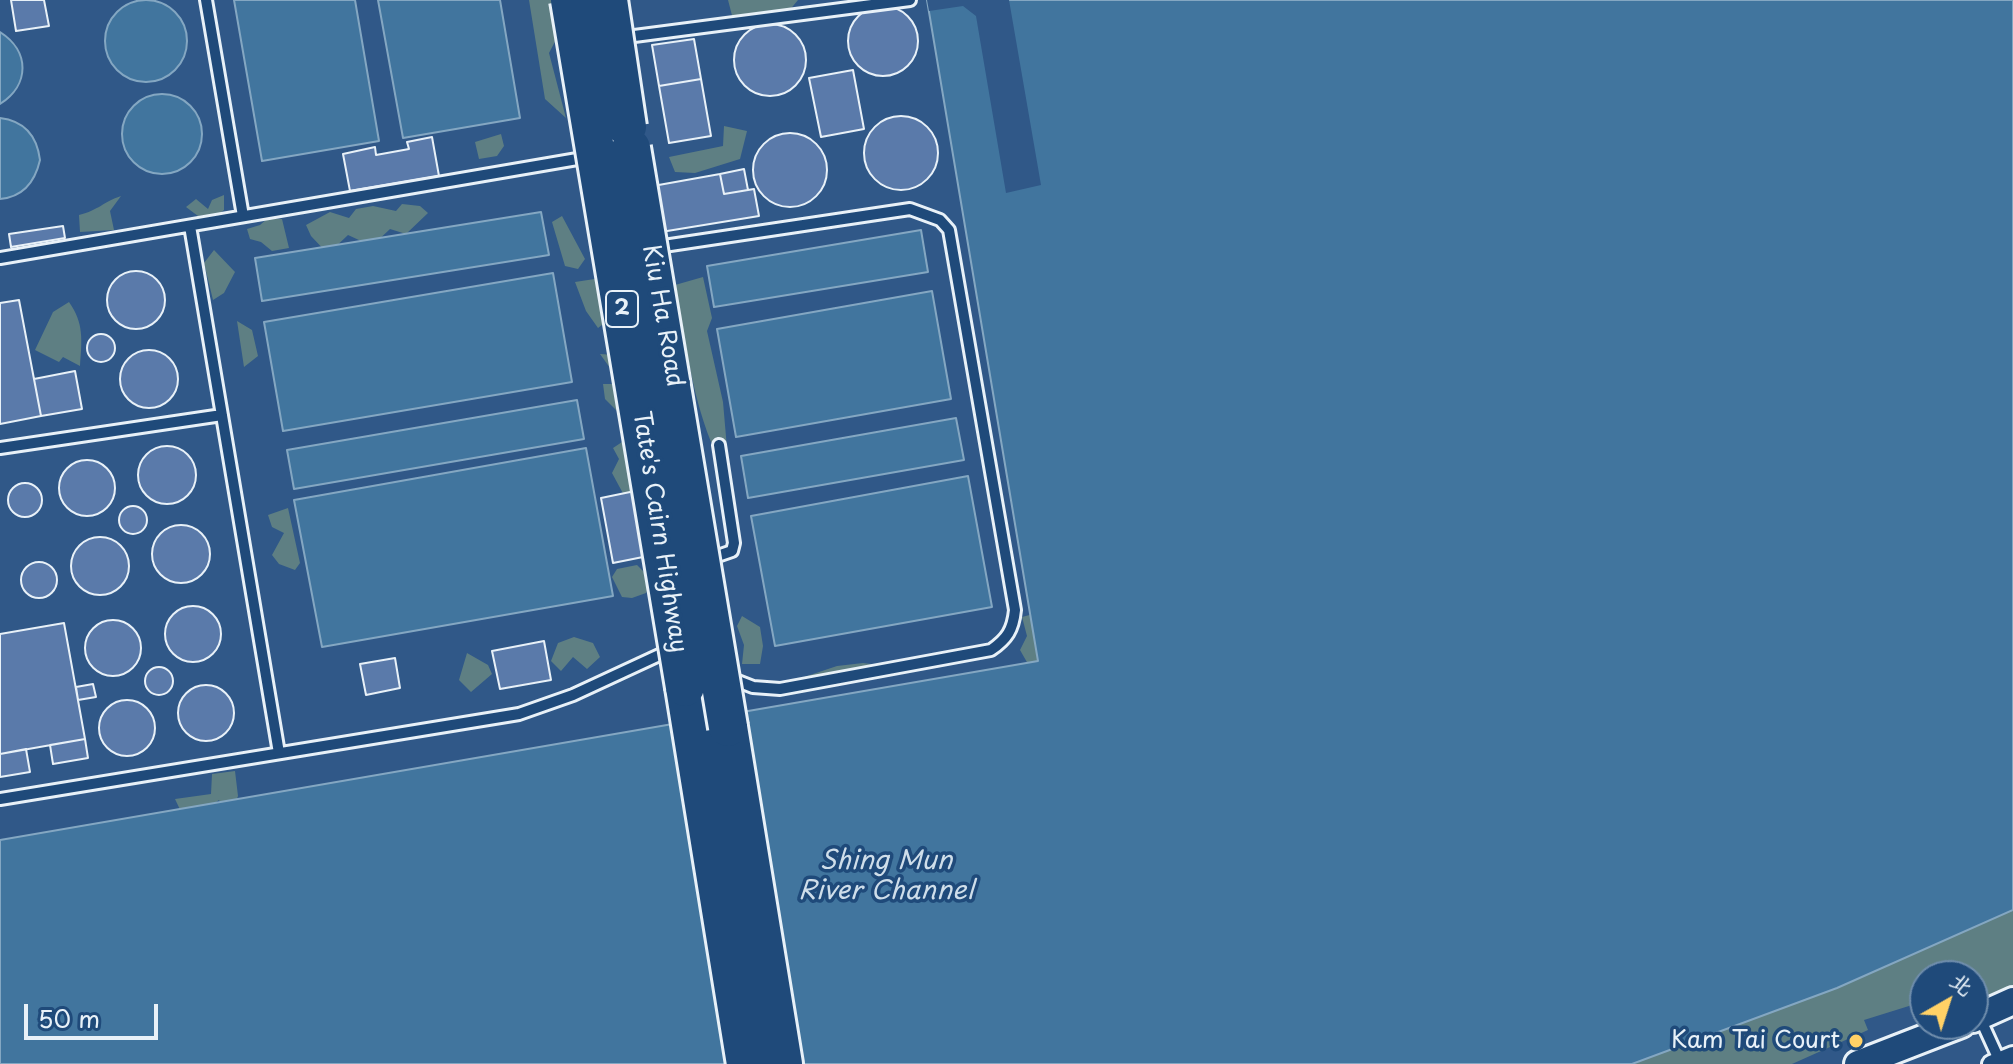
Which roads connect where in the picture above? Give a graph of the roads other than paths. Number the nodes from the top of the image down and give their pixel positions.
1 (206, 0) edge
2 (570, 0) edge
3 (608, 0) edge
4 (910, 0) edge
5 (597, 41) dead end
6 (614, 153) dead end
7 (243, 216) junction
8 (190, 226) junction
9 (631, 251) dead end
10 (0, 258) edge
11 (222, 415) junction
12 (719, 445) dead end
13 (0, 448) edge
14 (684, 565) dead end
15 (697, 638) dead end
16 (704, 652) dead end
17 (279, 753) junction
18 (0, 799) edge
19 (736, 1001) junction
20 (2013, 1001) edge
21 (1989, 1012) edge
22 (1920, 1040) edge
23 (1986, 1040) edge
24 (783, 1054) edge
25 (2001, 1061) edge
26 (730, 1064) edge
27 (746, 1064) edge
28 (1858, 1064) edge

1 - 7 lane
2 - 19 highway, Tate's Cairn Highway / 2, bridge
3 - 24 highway, Tate's Cairn Highway / 2, bridge
4 - 5 lane
6 - 7 lane
7 - 8 lane
8 - 10 lane
8 - 11 lane
9 - 16 lane
11 - 13 lane
11 - 17 lane
12 - 14 lane
15 - 17 lane
17 - 18 lane
19 - 26 highway
19 - 27 highway, Tate's Cairn Highway / 2
20 - 21 street
22 - 28 street
23 - 25 lane

